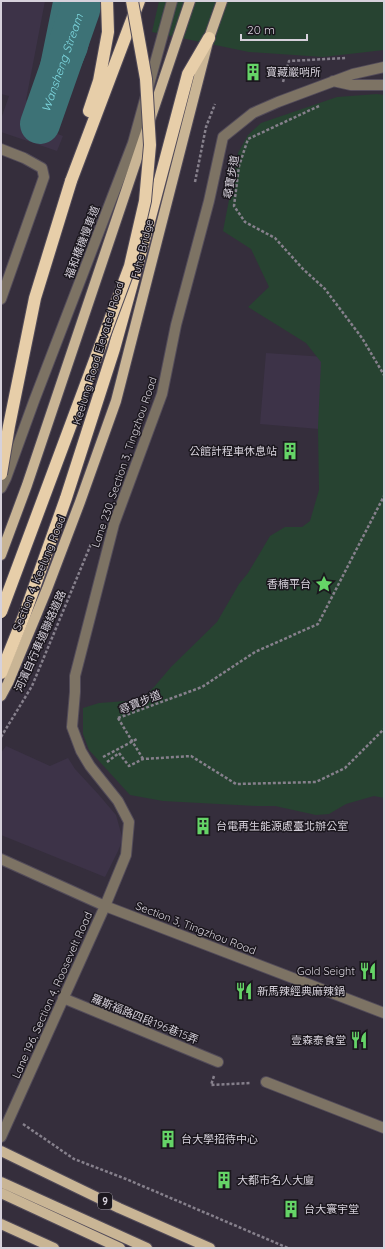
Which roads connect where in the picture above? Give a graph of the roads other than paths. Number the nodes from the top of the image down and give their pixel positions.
1 (107, 1) edge
2 (132, 1) edge
3 (139, 1) edge
4 (172, 1) edge
5 (190, 1) edge
6 (222, 1) edge
7 (208, 38) junction
8 (384, 67) edge
9 (333, 81) junction
10 (384, 85) edge
11 (1, 149) edge
12 (71, 181) junction
13 (1, 299) edge
14 (1, 474) edge
15 (1, 488) edge
16 (80, 502) joint
17 (1, 555) edge
18 (1, 612) edge
19 (1, 673) edge
20 (1, 696) edge
21 (1, 859) edge
22 (105, 906) junction
23 (64, 998) junction
24 (384, 1013) edge
25 (218, 1062) road end
26 (266, 1082) road end
27 (384, 1128) edge
28 (1, 1137) edge
29 (1, 1151) edge
30 (1, 1182) edge
31 (1, 1193) edge
32 (1, 1224) edge
33 (53, 1248) edge
34 (120, 1248) edge
35 (147, 1248) edge
36 (210, 1248) edge

1 - 12 highway
2 - 18 highway, bridge
3 - 12 highway, bridge
4 - 15 street, 福和橋機慢車道, bridge
5 - 17 main road, bridge
6 - 7 main road, Fuhe Bridge
7 - 16 main road, Fuhe Bridge
7 - 19 highway, Keelung Road Elevated Road
8 - 9 street, Lane 230, Section 3, Tingzhou Road
9 - 10 street
9 - 22 street, Lane 230, Section 3, Tingzhou Road
11 - 13 street
12 - 14 highway, bridge
16 - 20 main road, Section 4, Keelung Road
21 - 22 street, Section 3, Tingzhou Road
22 - 23 street, Lane 196, Section 4, Roosevelt Road
22 - 24 street, Section 3, Tingzhou Road
23 - 25 street, 羅斯福路四段196巷15弄
23 - 28 street, Lane 196, Section 4, Roosevelt Road
26 - 27 street
29 - 36 main road, 9
30 - 35 main road, 9
31 - 34 main road
32 - 33 main road

